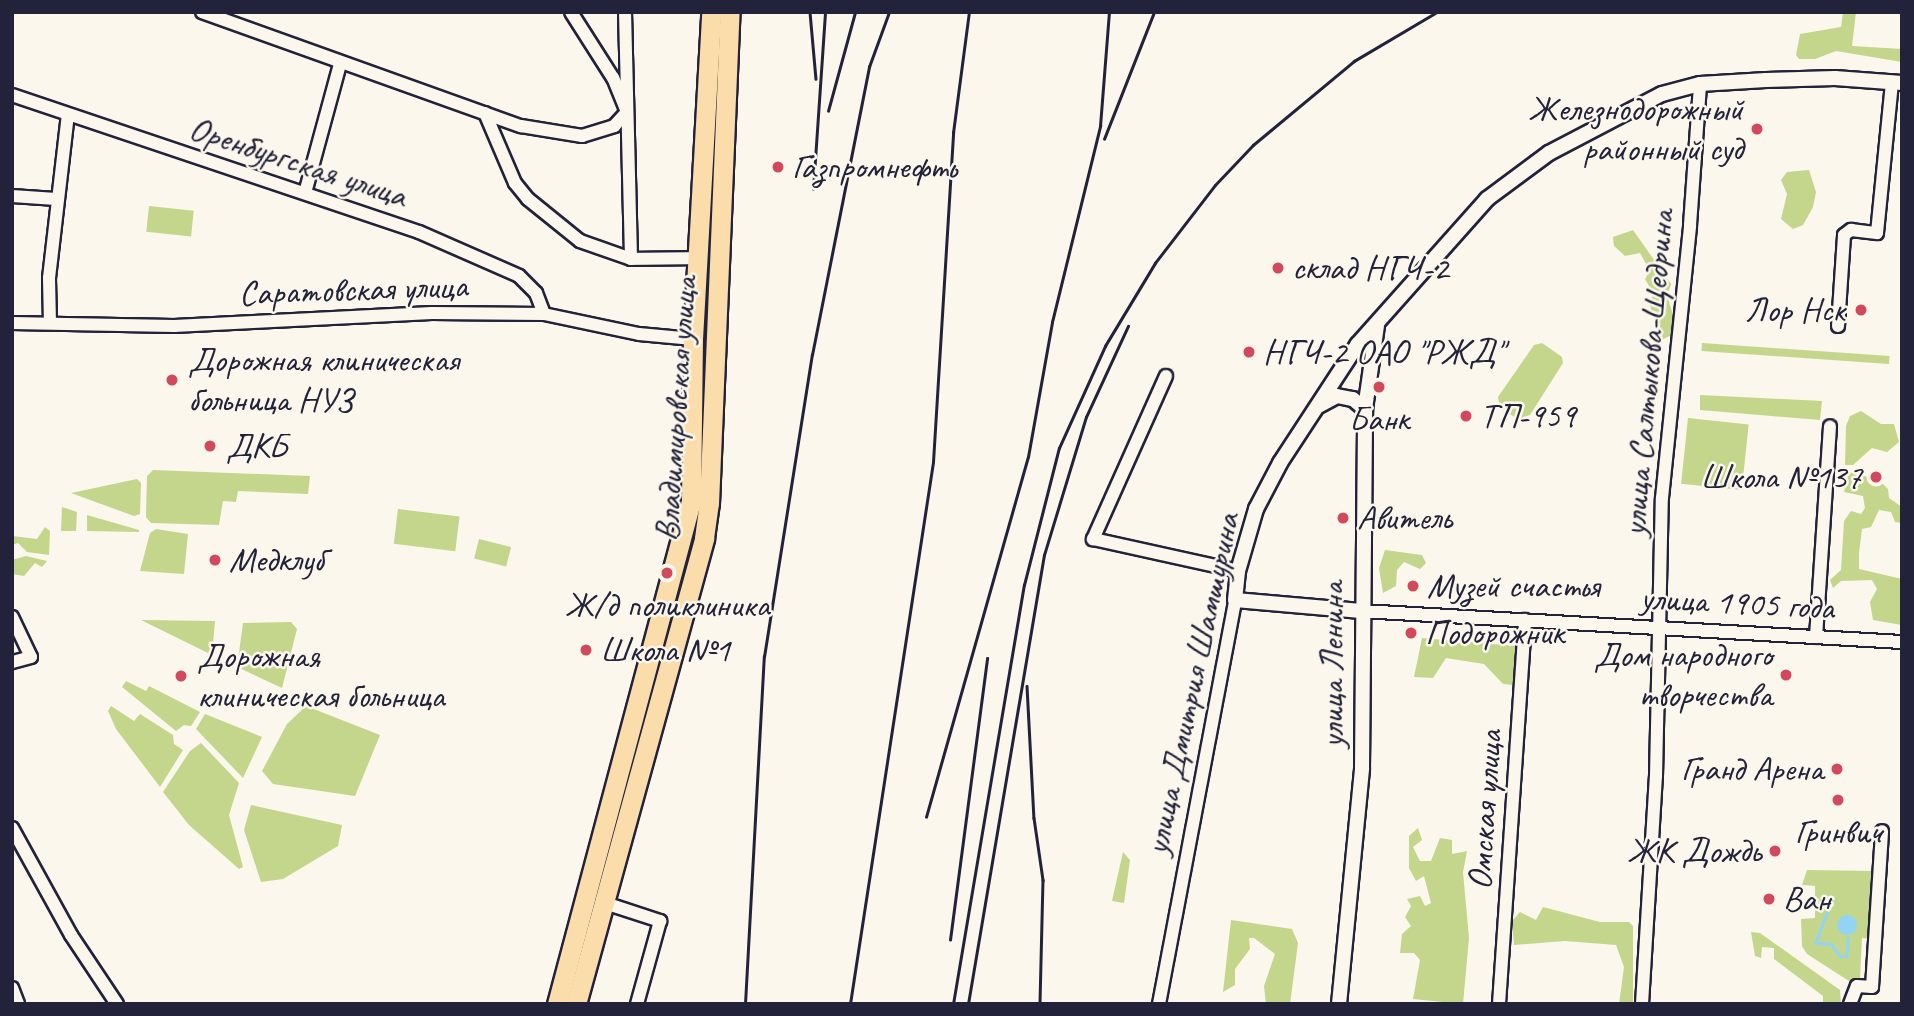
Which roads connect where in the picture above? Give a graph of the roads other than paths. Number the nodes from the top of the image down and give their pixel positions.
1 (202, 12) edge
2 (571, 12) edge
3 (625, 12) edge
4 (711, 12) edge
5 (730, 12) edge
6 (340, 64) junction
7 (1897, 83) edge
8 (1699, 84) junction
9 (12, 95) edge
10 (627, 112) junction
11 (485, 113) junction
12 (68, 116) junction
13 (305, 194) junction
14 (12, 196) edge
15 (56, 199) junction
16 (631, 258) junction
17 (699, 258) junction
18 (544, 314) junction
19 (12, 323) edge
20 (50, 323) junction
21 (1377, 326) junction
22 (1838, 326) dead end
23 (693, 339) junction
24 (1166, 376) dead end
25 (1319, 406) junction
26 (1366, 410) junction
27 (1830, 426) dead end
28 (1238, 571) junction
29 (1235, 600) junction
30 (1361, 611) junction
31 (12, 617) edge
32 (1525, 620) junction
33 (1657, 628) junction
34 (1816, 637) junction
35 (1902, 642) edge
36 (12, 662) edge
37 (12, 828) edge
38 (1882, 831) dead end
39 (611, 905) dead end
40 (12, 988) edge
41 (18, 1004) edge
42 (117, 1004) edge
43 (557, 1004) edge
44 (576, 1004) edge
45 (637, 1004) edge
46 (1159, 1004) edge
47 (1339, 1004) edge
48 (1499, 1004) edge
49 (1642, 1004) edge
50 (1850, 1004) edge

1 - 6 street
2 - 10 street
3 - 10 street
4 - 17 main road, Владимировская улица
5 - 44 main road, Владимировская улица
6 - 11 street
6 - 13 street
7 - 8 street, улица Дмитрия Шамшурина
7 - 22 street
8 - 21 street, улица Дмитрия Шамшурина
8 - 33 street, улица Салтыкова-Щедрина
9 - 12 street, Оренбургская улица
10 - 11 street
10 - 16 street
11 - 16 street
12 - 13 street, Оренбургская улица
12 - 15 street
13 - 18 street, Оренбургская улица
14 - 15 street
15 - 20 street
16 - 17 street
17 - 23 main road, Владимировская улица
18 - 20 street, Саратовская улица
18 - 23 street, Саратовская улица
19 - 20 street, Саратовская улица
21 - 25 street, улица Дмитрия Шамшурина
21 - 26 street, улица Ленина
23 - 43 main road, Владимировская улица
24 - 28 street
25 - 26 street
25 - 28 street, улица Дмитрия Шамшурина
26 - 30 street, улица Ленина
27 - 34 street
28 - 29 street, улица Дмитрия Шамшурина
29 - 30 street, улица 1905 года
29 - 46 street, улица Дмитрия Шамшурина
30 - 32 street, улица 1905 года
30 - 47 street, улица Ленина
31 - 36 street
32 - 33 street, улица 1905 года
32 - 48 street, Омская улица
33 - 34 street, улица 1905 года
33 - 49 street, улица Салтыкова-Щедрина
34 - 35 street, улица 1905 года
37 - 42 street
38 - 50 street
39 - 45 street
40 - 41 street

